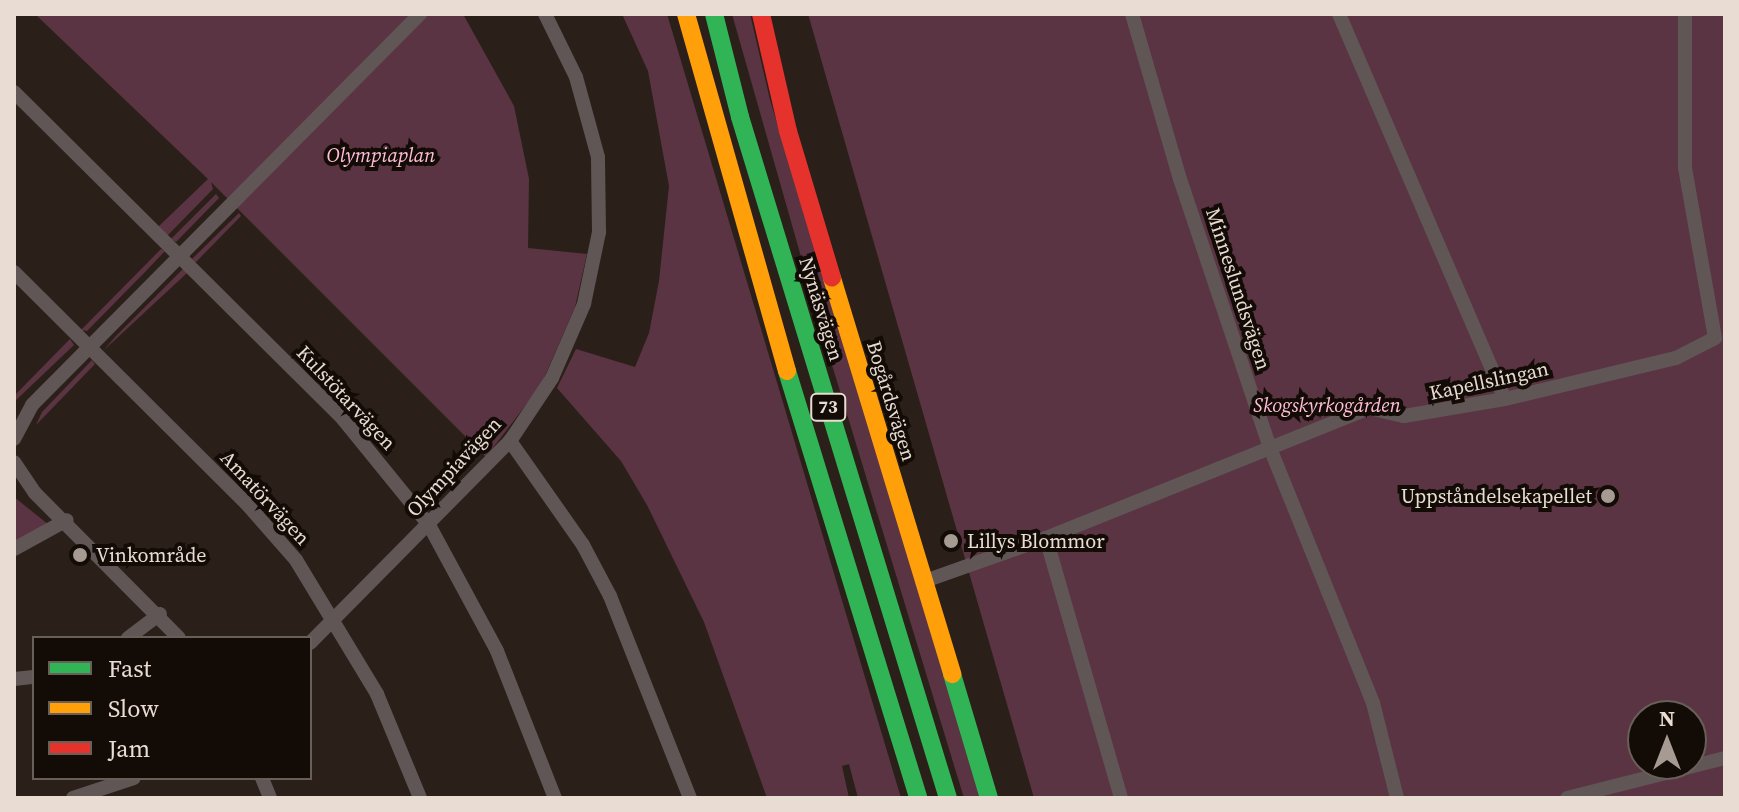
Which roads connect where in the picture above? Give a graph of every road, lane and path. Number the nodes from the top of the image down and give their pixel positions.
1 (420, 14) edge
2 (545, 14) edge
3 (686, 14) edge
4 (714, 14) edge
5 (761, 14) edge
6 (1132, 14) edge
7 (1339, 14) edge
8 (1685, 14) edge
9 (14, 92) edge
10 (180, 256) junction
11 (14, 272) edge
12 (90, 347) junction
13 (1505, 399) junction
14 (32, 405) junction
15 (14, 413) edge
16 (14, 439) edge
17 (510, 441) junction
18 (1270, 448) junction
19 (14, 462) edge
20 (14, 485) edge
21 (35, 493) junction
22 (67, 520) junction
23 (429, 525) junction
24 (1046, 538) junction
25 (14, 549) edge
26 (922, 582) junction
27 (160, 614) junction
28 (335, 618) junction
29 (131, 636) edge
30 (177, 636) edge
31 (312, 641) edge
32 (1725, 758) edge
33 (128, 780) edge
34 (73, 798) edge
35 (420, 798) edge
36 (555, 798) edge
37 (690, 798) edge
38 (918, 798) edge
39 (948, 798) edge
40 (989, 798) edge
41 (1121, 798) edge
42 (1397, 798) edge
43 (1567, 798) edge

1 - 10 street
2 - 17 street, Olympiavägen
3 - 38 main road, 73
4 - 39 main road, Nynäsvägen / 73
5 - 26 main road, Bogårdsvägen
6 - 18 street, Minneslundsvägen
7 - 13 street
8 - 13 street, Kapellslingan
9 - 10 street, Kulstötarvägen
10 - 12 street
10 - 23 street, Kulstötarvägen
11 - 12 street, Amatörvägen
12 - 14 street
12 - 28 street, Amatörvägen
13 - 18 street, Kapellslingan
14 - 15 street
14 - 16 street
17 - 23 street, Olympiavägen
17 - 37 street
18 - 24 street, Kapellslingan
18 - 42 street, Minneslundsvägen
19 - 21 street
20 - 21 street
21 - 22 street
22 - 25 street
22 - 27 street
23 - 28 street, Olympiavägen
23 - 36 street, Kulstötarvägen
24 - 26 street, Kapellslingan
24 - 41 street
26 - 40 main road, Bogårdsvägen
27 - 29 street
27 - 30 street
28 - 31 street, Olympiavägen
28 - 35 street, Amatörvägen
32 - 43 street
33 - 34 street

